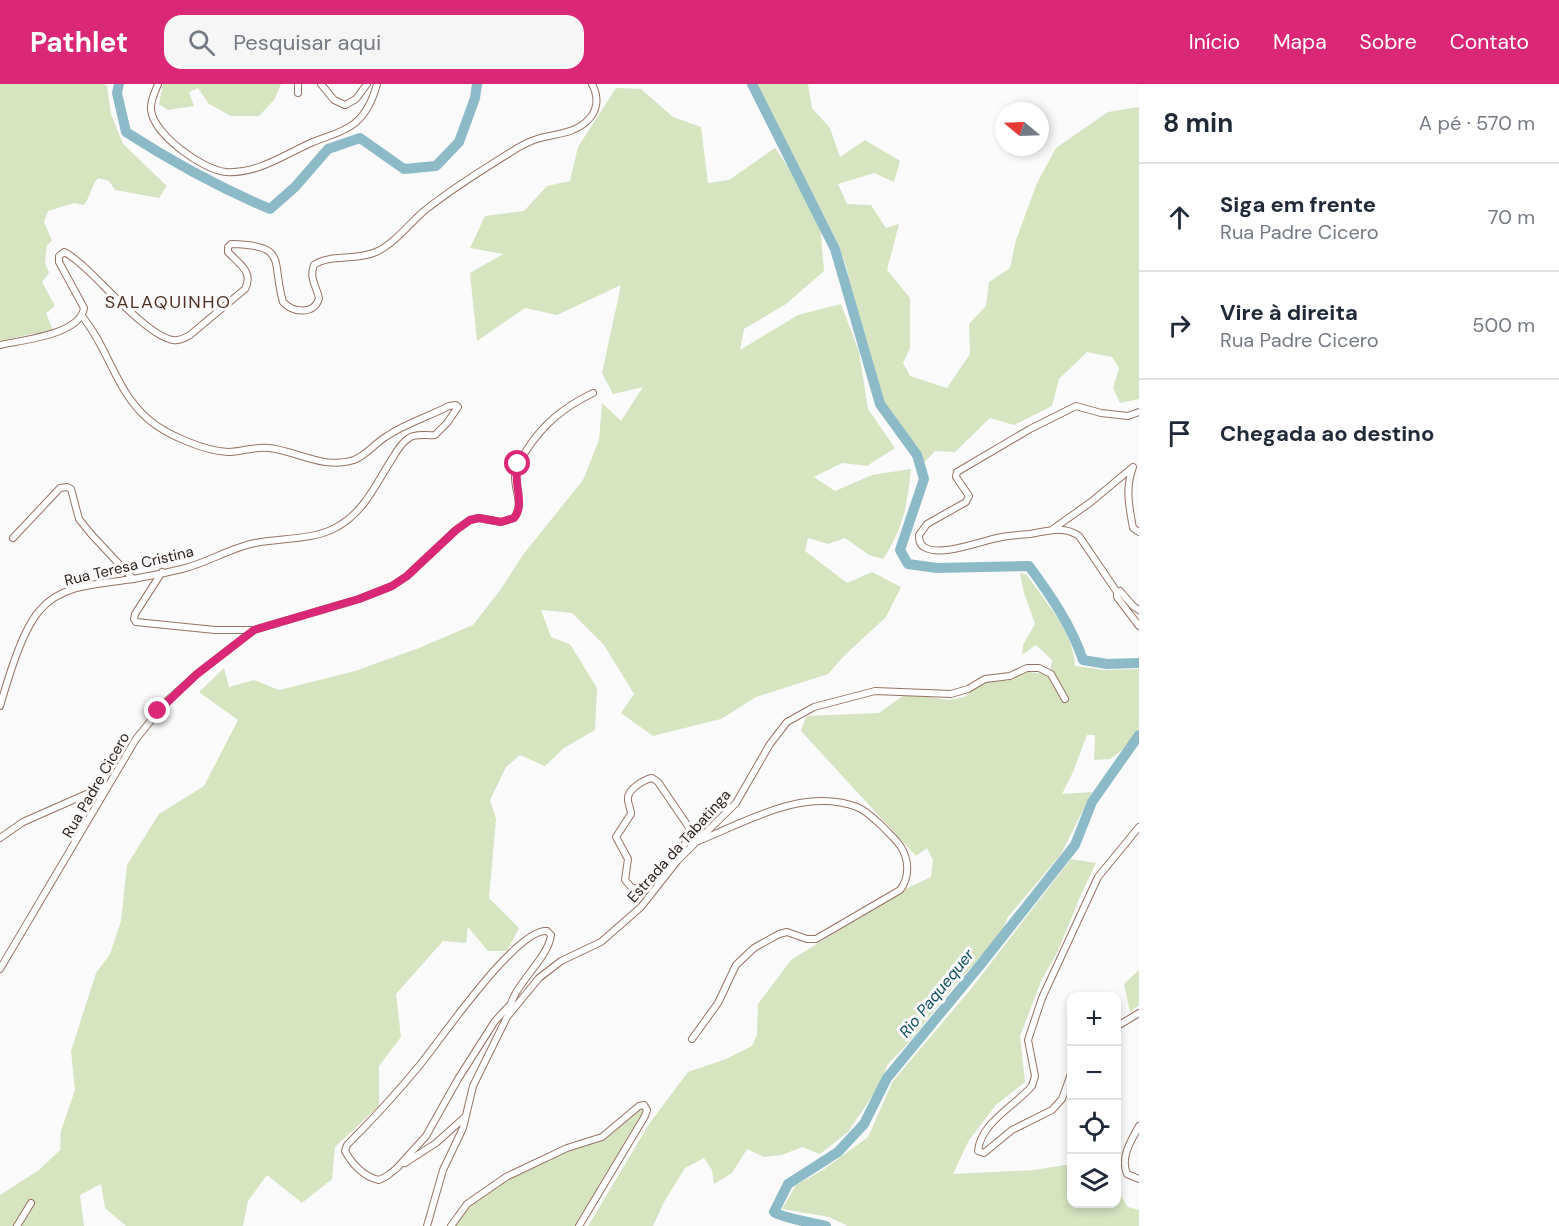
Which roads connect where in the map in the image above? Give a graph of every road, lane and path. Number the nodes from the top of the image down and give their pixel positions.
1 (158, 84) edge
2 (298, 84) edge
3 (321, 84) edge
4 (367, 84) edge
5 (377, 84) edge
6 (592, 84) edge
7 (298, 93) dead end
8 (82, 316) junction
9 (0, 345) edge
10 (593, 393) dead end
11 (1139, 412) edge
12 (1139, 461) edge
13 (1133, 467) junction
14 (1052, 529) junction
15 (1139, 532) edge
16 (13, 538) dead end
17 (162, 573) junction
18 (133, 579) junction
19 (1117, 592) junction
20 (1139, 610) edge
21 (1139, 626) edge
22 (254, 630) junction
23 (1065, 699) dead end
24 (0, 706) edge
25 (108, 785) junction
26 (1139, 827) edge
27 (0, 838) edge
28 (695, 842) junction
29 (679, 857) junction
30 (0, 969) edge
31 (509, 1006) junction
32 (1139, 1013) edge
33 (507, 1017) junction
34 (1121, 1024) edge
35 (692, 1039) dead end
36 (1067, 1083) edge
37 (467, 1115) junction
38 (1139, 1126) edge
39 (397, 1168) junction
40 (1139, 1179) edge
41 (31, 1203) dead end
42 (16, 1226) edge
43 (428, 1226) edge
44 (451, 1226) edge
45 (579, 1226) edge

1 - 5 street
2 - 7 street
3 - 4 street
6 - 8 street
8 - 9 street
8 - 17 street, Rua Teresa Cristina
10 - 22 street, Rua Padre Cicero
11 - 14 street
12 - 13 street
13 - 14 street
13 - 15 street
14 - 19 street
16 - 18 street
17 - 18 street, Rua Teresa Cristina
17 - 22 street
18 - 24 street, Rua Teresa Cristina
19 - 20 street
19 - 21 street
22 - 25 street, Rua Padre Cicero
23 - 28 street, Estrada da Tabatinga
25 - 27 street
25 - 30 street, Rua Padre Cicero
26 - 36 street
28 - 29 street, Estrada da Tabatinga
28 - 35 street
29 - 29 street
29 - 33 street, Estrada da Tabatinga
31 - 33 street
31 - 39 street
31 - 39 street
32 - 34 street
33 - 37 street, Estrada da Tabatinga
37 - 39 street
37 - 43 street, Estrada da Tabatinga
38 - 40 street
41 - 42 street
44 - 45 street

